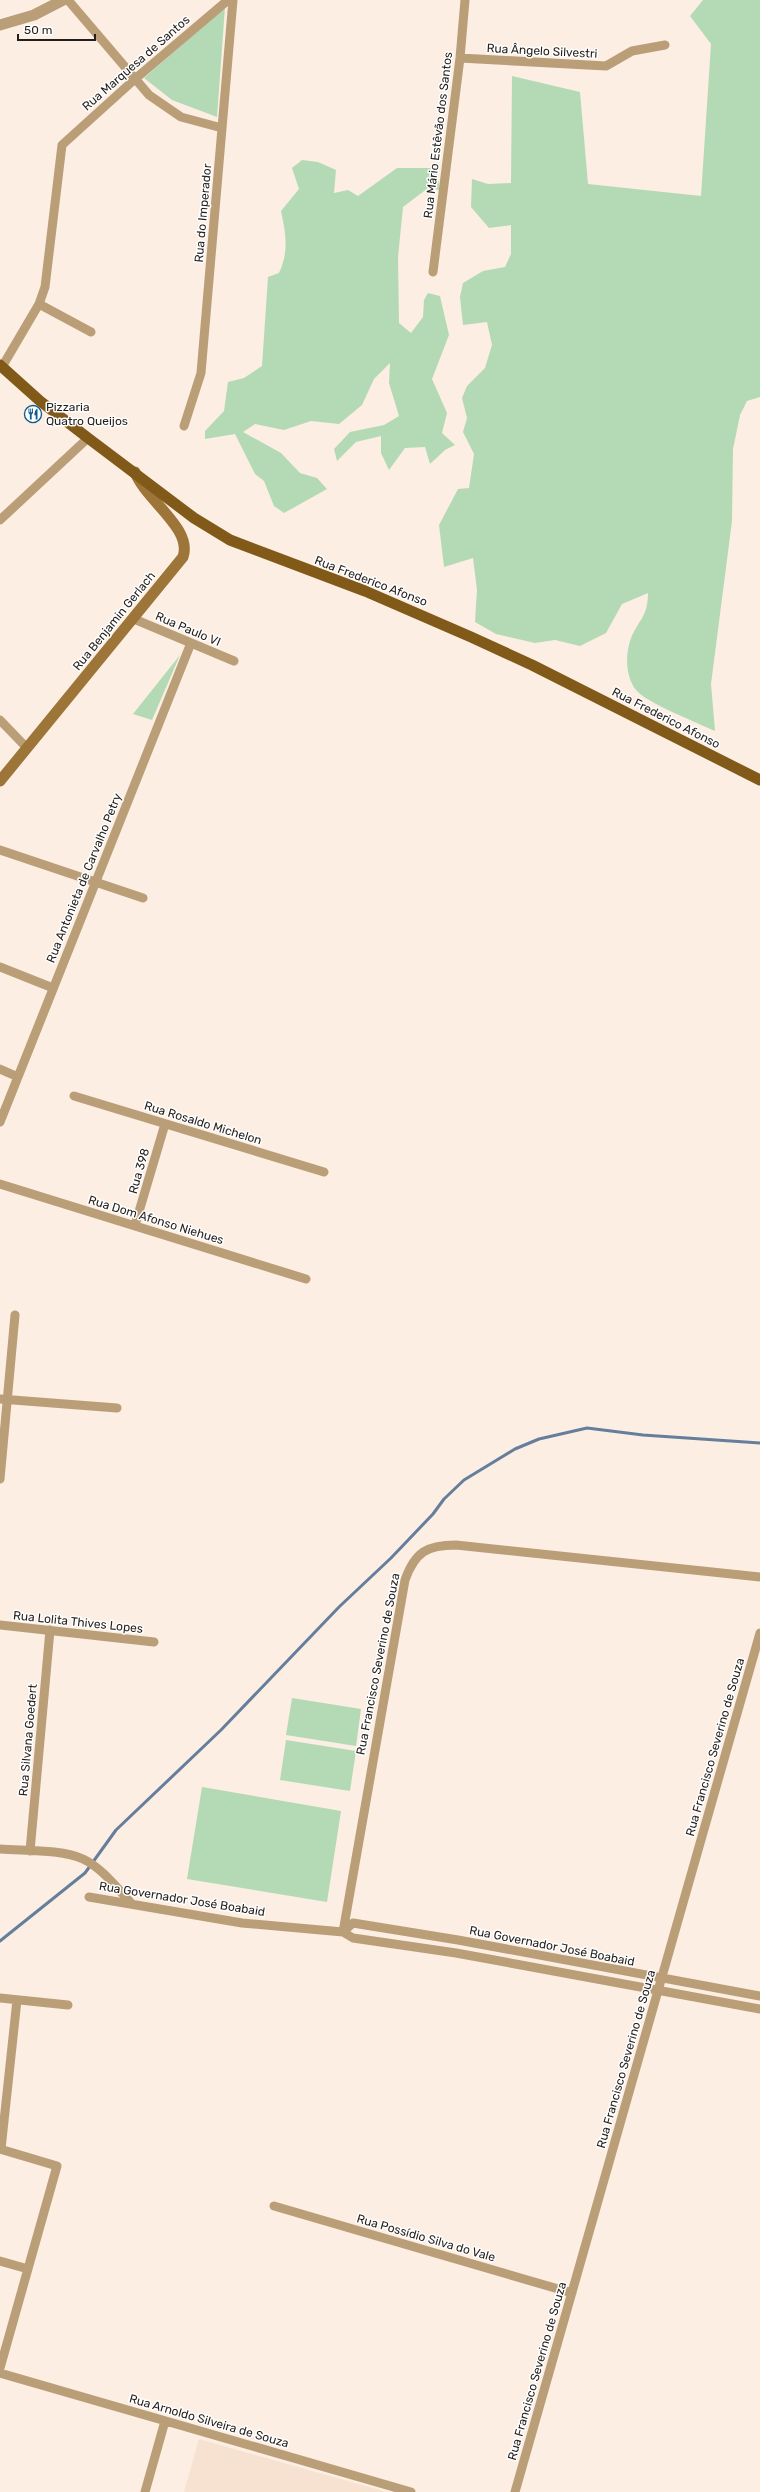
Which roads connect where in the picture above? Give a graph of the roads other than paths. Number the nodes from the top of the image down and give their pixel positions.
1 (63, 0) edge
2 (68, 0) edge
3 (228, 0) edge
4 (233, 0) edge
5 (465, 0) edge
6 (0, 25) edge
7 (665, 45) dead end
8 (460, 58) junction
9 (134, 79) junction
10 (222, 128) junction
11 (433, 272) dead end
12 (39, 304) junction
13 (91, 332) dead end
14 (1, 366) edge
15 (184, 426) dead end
16 (88, 438) junction
17 (135, 472) junction
18 (0, 520) edge
19 (134, 619) junction
20 (190, 643) junction
21 (234, 661) dead end
22 (0, 720) edge
23 (26, 748) junction
24 (760, 780) edge
25 (0, 781) edge
26 (0, 850) edge
27 (95, 883) junction
28 (143, 898) dead end
29 (0, 967) edge
30 (53, 988) junction
31 (0, 1070) edge
32 (18, 1077) junction
33 (74, 1096) dead end
34 (0, 1122) edge
35 (165, 1124) junction
36 (324, 1172) dead end
37 (0, 1184) edge
38 (135, 1225) junction
39 (306, 1279) dead end
40 (15, 1314) dead end
41 (4, 1400) edge
42 (117, 1408) dead end
43 (0, 1478) edge
44 (760, 1577) edge
45 (0, 1626) edge
46 (50, 1630) junction
47 (760, 1633) edge
48 (154, 1642) dead end
49 (0, 1849) edge
50 (30, 1852) junction
51 (89, 1897) dead end
52 (131, 1903) junction
53 (343, 1932) junction
54 (458, 1940) junction
55 (456, 1953) junction
56 (661, 1979) junction
57 (658, 1992) junction
58 (760, 1996) edge
59 (0, 1998) edge
60 (16, 2000) junction
61 (68, 2005) dead end
62 (760, 2009) edge
63 (1, 2149) edge
64 (274, 2206) dead end
65 (0, 2261) edge
66 (28, 2269) junction
67 (572, 2293) junction
68 (0, 2368) edge
69 (0, 2373) edge
70 (165, 2421) junction
71 (145, 2492) edge
72 (411, 2492) edge
73 (515, 2492) edge

1 - 6 street
2 - 9 street
3 - 9 street, Rua Marquesa de Santos
4 - 10 street, Rua do Imperador
5 - 8 street, Rua Mário Estêvão dos Santos
7 - 8 street, Rua Ângelo Silvestri
8 - 11 street, Rua Mário Estêvão dos Santos
9 - 10 street
9 - 12 street, Rua Marquesa de Santos
10 - 15 street, Rua do Imperador
12 - 13 street
12 - 14 street
14 - 16 main road, Rua Frederico Afonso
16 - 17 main road, Rua Frederico Afonso
16 - 18 street
17 - 19 main road, Rua Benjamin Gerlach
17 - 24 main road, Rua Frederico Afonso
19 - 20 street, Rua Paulo VI
19 - 23 main road, Rua Benjamin Gerlach
20 - 21 street, Rua Paulo VI
20 - 27 street, Rua Antonieta de Carvalho Petry
22 - 23 street
23 - 25 main road, Rua Benjamin Gerlach
26 - 27 street
27 - 28 street
27 - 30 street, Rua Antonieta de Carvalho Petry
29 - 30 street
30 - 32 street, Rua Antonieta de Carvalho Petry
31 - 32 street
32 - 34 street, Rua Antonieta de Carvalho Petry
33 - 35 street, Rua Rosaldo Michelon
35 - 36 street, Rua Rosaldo Michelon
35 - 38 street, Rua 398
37 - 38 street, Rua Dom Afonso Niehues
38 - 39 street, Rua Dom Afonso Niehues
40 - 41 street
41 - 42 street
41 - 43 street
44 - 53 street, Rua Francisco Severino de Souza
45 - 46 street, Rua Lolita Thives Lopes
46 - 48 street, Rua Lolita Thives Lopes
46 - 50 street, Rua Silvana Goedert
47 - 56 street, Rua Francisco Severino de Souza
49 - 50 street
50 - 52 street
51 - 52 street, Rua Governador José Boabaid
52 - 53 street, Rua Governador José Boabaid
53 - 54 street, Rua Governador José Boabaid
53 - 55 street, Rua Governador José Boabaid
54 - 55 street
54 - 56 street, Rua Governador José Boabaid
55 - 57 street, Rua Governador José Boabaid
56 - 57 street, Rua Francisco Severino de Souza
56 - 58 street, Rua Governador José Boabaid
57 - 62 street, Rua Governador José Boabaid
57 - 67 street, Rua Francisco Severino de Souza
59 - 60 street
60 - 61 street
60 - 63 street
63 - 66 street
64 - 67 street, Rua Possídio Silva do Vale
65 - 66 street
66 - 68 street
67 - 73 street, Rua Francisco Severino de Souza
69 - 70 street, Rua Arnoldo Silveira de Souza
70 - 71 street
70 - 72 street, Rua Arnoldo Silveira de Souza

